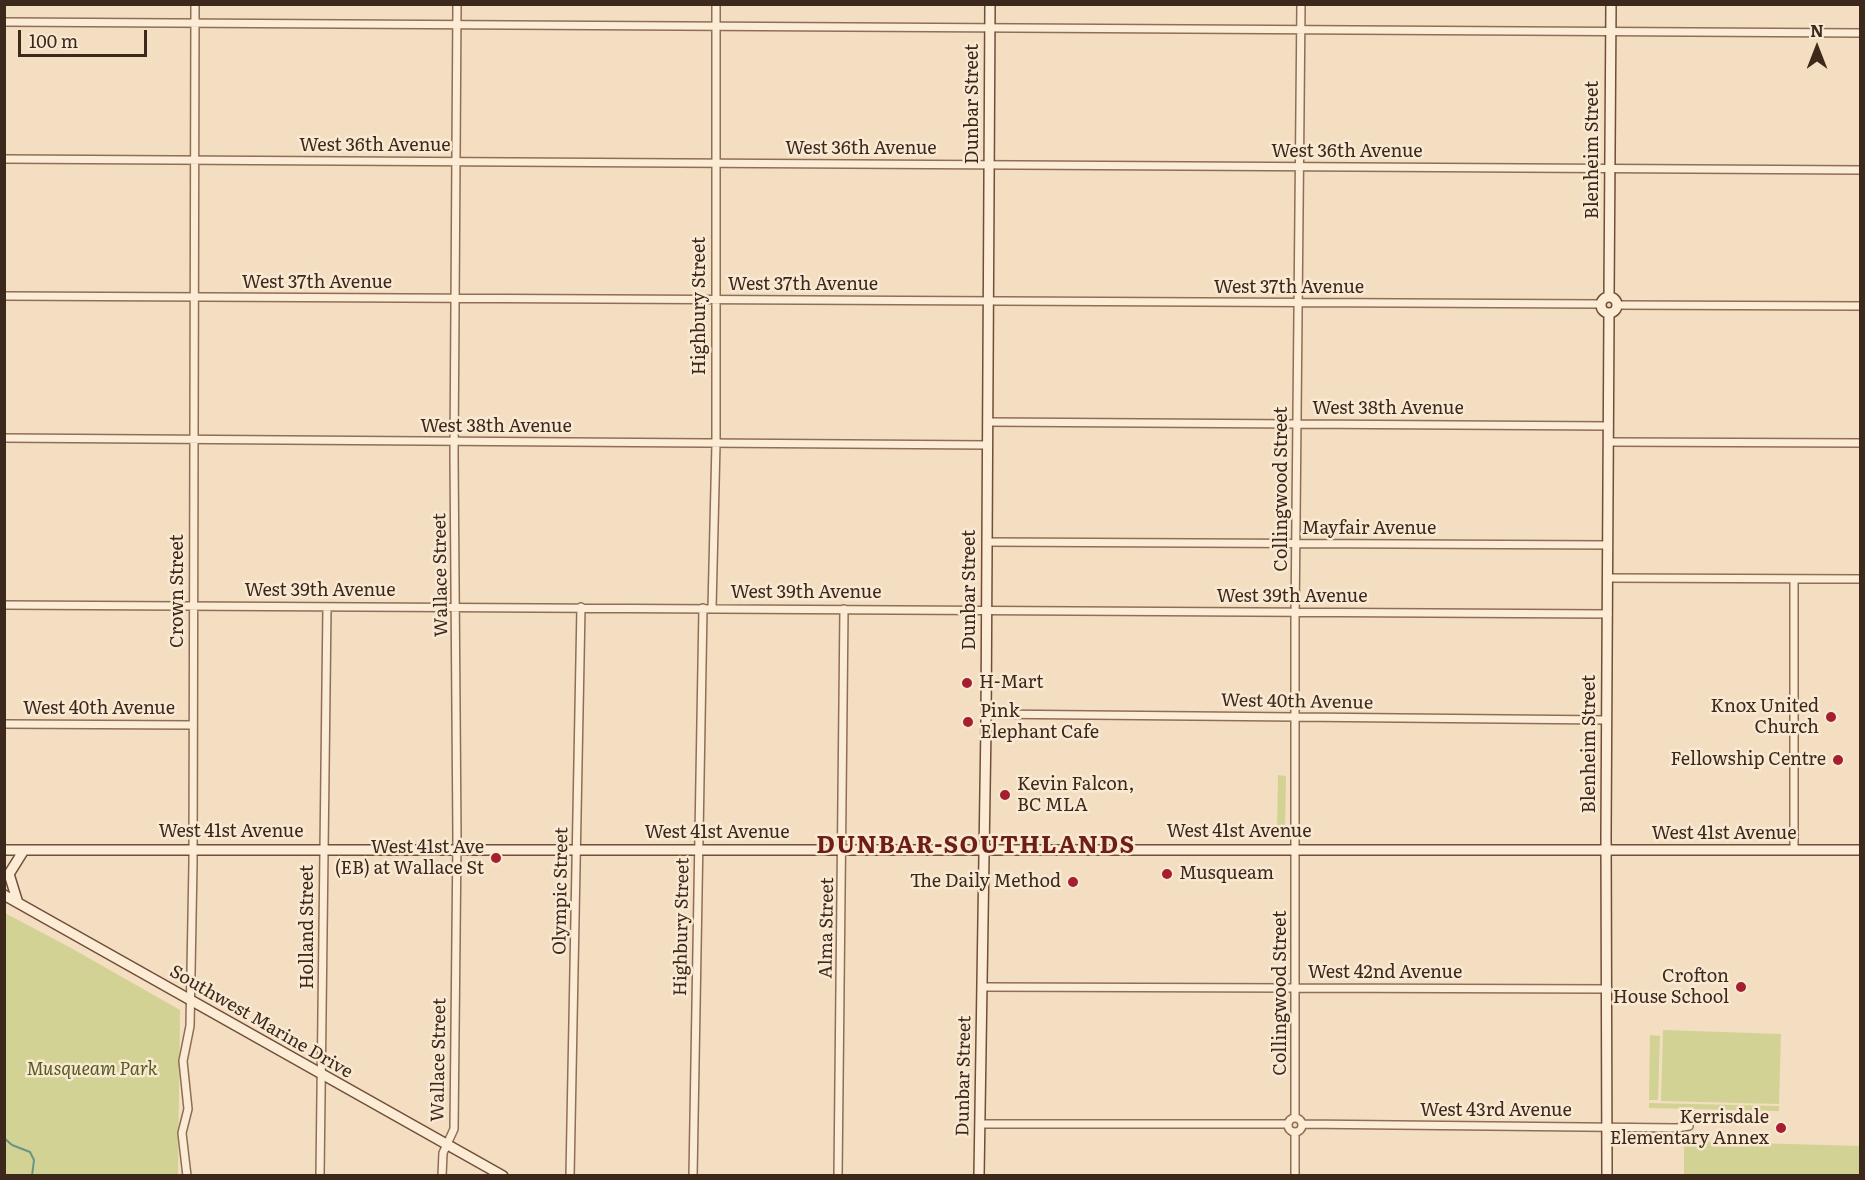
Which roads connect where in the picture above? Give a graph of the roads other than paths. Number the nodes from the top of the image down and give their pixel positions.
1 (195, 4) edge
2 (457, 4) edge
3 (716, 4) edge
4 (990, 4) edge
5 (1301, 4) edge
6 (1611, 4) edge
7 (4, 22) edge
8 (195, 24) junction
9 (456, 25) junction
10 (716, 27) junction
11 (990, 29) junction
12 (1300, 30) junction
13 (1610, 32) junction
14 (1860, 33) edge
15 (4, 159) edge
16 (195, 160) junction
17 (455, 161) junction
18 (715, 164) junction
19 (989, 165) junction
20 (1299, 167) junction
21 (1610, 168) junction
22 (1860, 170) edge
23 (4, 296) edge
24 (1609, 296) junction
25 (194, 297) junction
26 (455, 298) junction
27 (715, 300) junction
28 (988, 302) junction
29 (1298, 303) junction
30 (1600, 304) junction
31 (1617, 304) junction
32 (1860, 306) edge
33 (1609, 313) junction
34 (988, 422) junction
35 (1297, 424) junction
36 (1609, 426) junction
37 (4, 438) edge
38 (193, 440) junction
39 (454, 442) junction
40 (1609, 442) junction
41 (1860, 443) edge
42 (716, 444) junction
43 (987, 445) junction
44 (987, 542) junction
45 (1297, 543) junction
46 (1608, 545) junction
47 (1608, 578) junction
48 (1794, 579) junction
49 (1860, 579) edge
50 (4, 605) edge
51 (193, 605) junction
52 (327, 606) junction
53 (456, 607) junction
54 (581, 607) junction
55 (703, 608) junction
56 (712, 608) junction
57 (844, 609) junction
58 (987, 609) junction
59 (1296, 612) junction
60 (1608, 614) junction
61 (986, 714) junction
62 (1295, 718) junction
63 (1607, 720) junction
64 (4, 724) edge
65 (193, 725) junction
66 (193, 849) junction
67 (323, 849) junction
68 (457, 849) junction
69 (698, 849) junction
70 (1296, 849) junction
71 (4, 850) edge
72 (24, 850) junction
73 (577, 850) junction
74 (843, 850) junction
75 (984, 850) junction
76 (1794, 850) junction
77 (1860, 850) edge
78 (1606, 851) junction
79 (4, 895) edge
80 (18, 903) junction
81 (982, 987) junction
82 (1296, 988) junction
83 (1608, 989) junction
84 (191, 1000) junction
85 (322, 1076) junction
86 (1295, 1118) junction
87 (980, 1124) junction
88 (1288, 1124) junction
89 (1302, 1124) junction
90 (1689, 1126) dead end
91 (1607, 1127) junction
92 (1295, 1132) junction
93 (446, 1143) junction
94 (187, 1176) edge
95 (320, 1176) edge
96 (442, 1176) edge
97 (503, 1176) edge
98 (570, 1176) edge
99 (693, 1176) edge
100 (838, 1176) edge
101 (979, 1176) edge
102 (1295, 1176) edge
103 (1607, 1176) edge

1 - 8 street, Crown Street
2 - 9 street, Wallace Street
3 - 10 street, Highbury Street
4 - 11 main road, Dunbar Street
5 - 12 street, Collingwood Street
6 - 13 main road, Blenheim Street
7 - 8 street
8 - 9 street
8 - 16 street, Crown Street
9 - 10 street
9 - 17 street, Wallace Street
10 - 11 street
10 - 18 street, Highbury Street
11 - 12 street
11 - 19 main road, Dunbar Street
12 - 13 street
12 - 20 street, Collingwood Street
13 - 14 street
13 - 21 main road, Blenheim Street
15 - 16 street, West 36th Avenue
16 - 17 street, West 36th Avenue
16 - 25 street, Crown Street
17 - 18 street, West 36th Avenue
17 - 26 street, Wallace Street
18 - 19 street, West 36th Avenue
18 - 27 street, Highbury Street
19 - 20 street, West 36th Avenue
19 - 28 main road, Dunbar Street
20 - 21 street, West 36th Avenue
20 - 29 street, Collingwood Street
21 - 22 street, West 36th Avenue
21 - 24 main road, Blenheim Street
23 - 25 street, West 37th Avenue
24 - 30 main road
24 - 31 main road
25 - 26 street, West 37th Avenue
25 - 38 street, Crown Street
26 - 27 street, West 37th Avenue
26 - 39 street, Wallace Street
27 - 28 street, West 37th Avenue
27 - 42 street, Highbury Street
28 - 29 street, West 37th Avenue
28 - 34 main road, Dunbar Street
29 - 30 street, West 37th Avenue
29 - 35 street, Collingwood Street
30 - 33 main road
31 - 32 street
31 - 33 main road
33 - 36 main road, Blenheim Street
34 - 35 street, West 38th Avenue
34 - 43 main road, Dunbar Street
35 - 36 street, West 38th Avenue
35 - 45 street, Collingwood Street
36 - 40 main road, Blenheim Street
37 - 38 street, West 38th Avenue
38 - 39 street, West 38th Avenue
38 - 51 street, Crown Street
39 - 42 street, West 38th Avenue
39 - 53 street, Wallace Street
40 - 41 street
40 - 46 main road, Blenheim Street
42 - 43 street, West 38th Avenue
42 - 56 street, Highbury Street
43 - 44 main road, Dunbar Street
44 - 45 street, Mayfair Avenue
44 - 58 main road, Dunbar Street
45 - 46 street, Mayfair Avenue
45 - 59 street, Collingwood Street
46 - 47 main road, Blenheim Street
47 - 48 street
47 - 60 main road, Blenheim Street
48 - 49 street
48 - 76 street
50 - 51 street, West 39th Avenue
51 - 52 street, West 39th Avenue
51 - 65 street, Crown Street
52 - 53 street, West 39th Avenue
52 - 67 street, Holland Street
53 - 54 street, West 39th Avenue
53 - 68 street, Wallace Street
54 - 55 street, West 39th Avenue
54 - 73 street, Olympic Street
55 - 56 street, West 39th Avenue
55 - 69 street, Highbury Street
56 - 57 street, West 39th Avenue
57 - 58 street, West 39th Avenue
57 - 74 street, Alma Street
58 - 59 street, West 39th Avenue
58 - 61 main road, Dunbar Street
59 - 60 street, West 39th Avenue
59 - 62 street, Collingwood Street
60 - 63 main road, Blenheim Street
61 - 62 street, West 40th Avenue
61 - 75 main road, Dunbar Street
62 - 63 street, West 40th Avenue
62 - 70 street, Collingwood Street
63 - 78 main road, Blenheim Street
64 - 65 street, West 40th Avenue
65 - 66 street, Crown Street
66 - 67 main road, West 41st Avenue
66 - 72 main road, West 41st Avenue
66 - 84 street, Crown Street
67 - 68 main road, West 41st Avenue
67 - 85 street, Holland Street
68 - 73 main road, West 41st Avenue
68 - 93 street, Wallace Street
69 - 73 main road, West 41st Avenue
69 - 74 main road, West 41st Avenue
69 - 99 street, Highbury Street
70 - 75 main road, West 41st Avenue
70 - 78 main road, West 41st Avenue
70 - 82 street, Collingwood Street
71 - 72 main road, West 41st Avenue
72 - 80 main road
73 - 98 street, Olympic Street
74 - 75 main road, West 41st Avenue
74 - 100 street, Alma Street
75 - 81 main road, Dunbar Street
76 - 77 main road, West 41st Avenue
76 - 78 main road, West 41st Avenue
78 - 83 main road, Blenheim Street
79 - 80 main road, Southwest Marine Drive
80 - 84 main road, Southwest Marine Drive
81 - 82 street, West 42nd Avenue
81 - 87 main road, Dunbar Street
82 - 83 street, West 42nd Avenue
82 - 86 street, Collingwood Street
83 - 91 main road, Blenheim Street
84 - 85 main road, Southwest Marine Drive
84 - 94 street, Crown Street
85 - 93 main road, Southwest Marine Drive
85 - 95 street, Holland Street
86 - 88 street
86 - 89 street
87 - 88 street
87 - 101 main road, Dunbar Street
88 - 92 street
89 - 91 street, West 43rd Avenue
89 - 92 street
90 - 91 street, West 43rd Avenue
91 - 103 main road, Blenheim Street
92 - 102 street
93 - 96 street, Wallace Street
93 - 97 main road, Southwest Marine Drive

